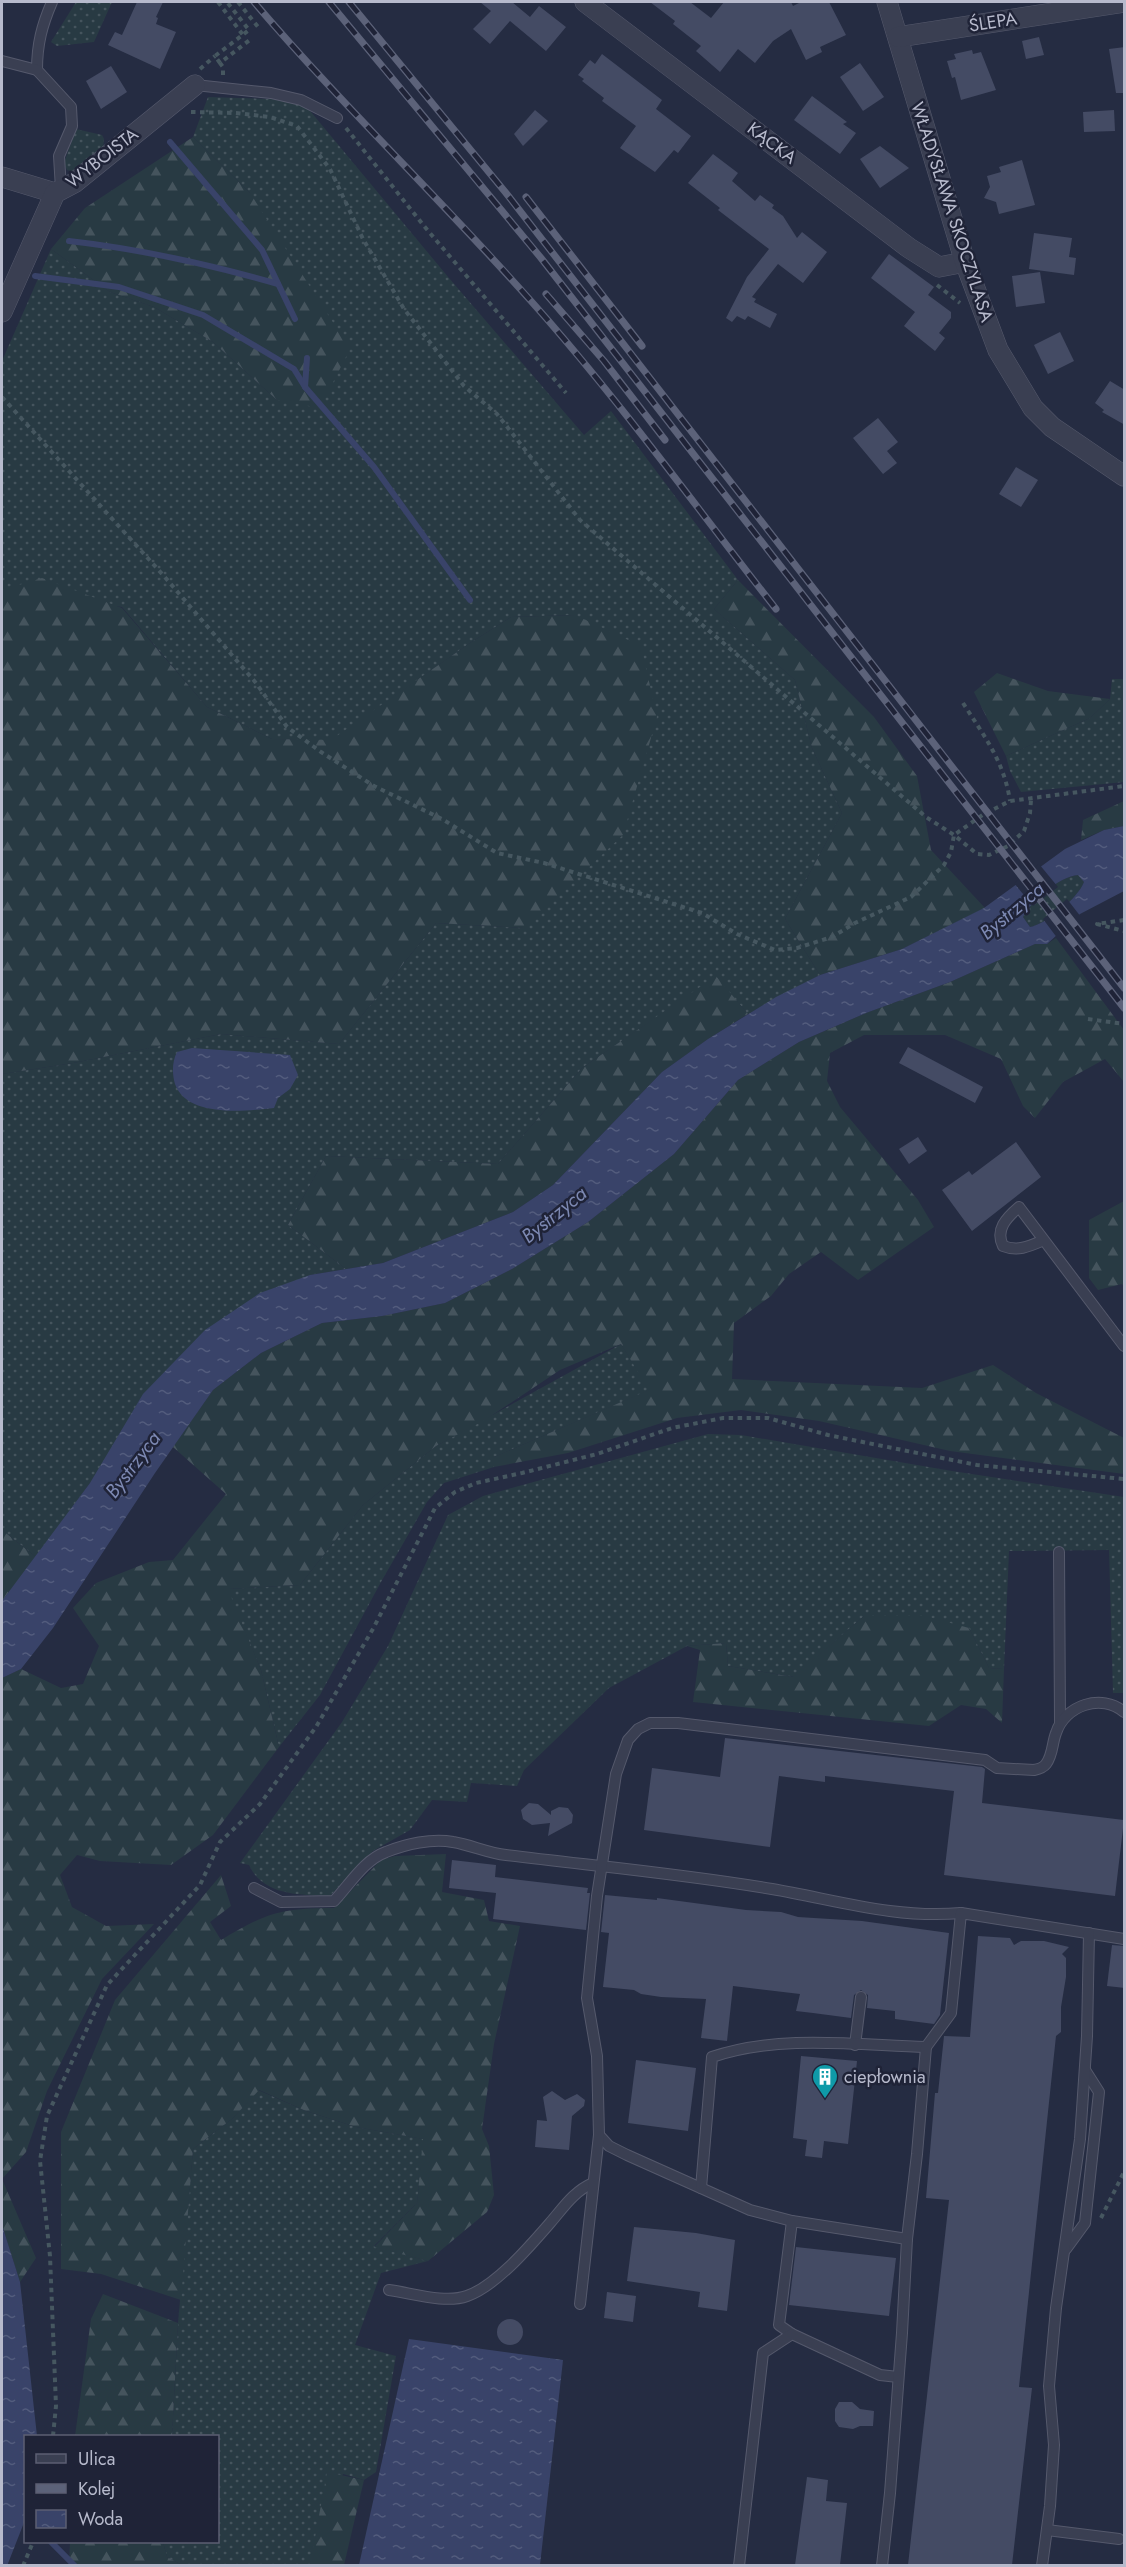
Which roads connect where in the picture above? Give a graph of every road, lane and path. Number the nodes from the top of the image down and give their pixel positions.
1 (52, 2) edge
2 (218, 2) edge
3 (227, 2) edge
4 (238, 2) edge
5 (585, 2) edge
6 (887, 2) edge
7 (1125, 2) edge
8 (1098, 3) edge
9 (258, 27) dead end
10 (243, 35) junction
11 (898, 37) junction
12 (251, 39) dead end
13 (2, 61) edge
14 (37, 70) junction
15 (195, 85) joint
16 (165, 109) junction
17 (338, 118) joint
18 (2, 177) edge
19 (58, 191) junction
20 (965, 262) junction
21 (2, 312) edge
22 (566, 393) dead end
23 (2, 397) edge
24 (1125, 476) edge
25 (963, 703) dead end
26 (1125, 786) edge
27 (1031, 800) junction
28 (1010, 801) junction
29 (954, 835) junction
30 (1125, 920) edge
31 (1125, 931) edge
32 (1088, 1019) dead end
33 (1125, 1024) edge
34 (1044, 1240) dead end
35 (1125, 1346) edge
36 (1125, 1479) edge
37 (1059, 1552) dead end
38 (1125, 1712) edge
39 (1060, 1723) junction
40 (602, 1865) junction
41 (254, 1888) dead end
42 (961, 1913) junction
43 (1089, 1934) junction
44 (1125, 1939) edge
45 (861, 1997) dead end
46 (855, 2044) junction
47 (926, 2047) junction
48 (1085, 2070) junction
49 (599, 2135) junction
50 (1125, 2172) edge
51 (593, 2183) junction
52 (701, 2188) junction
53 (792, 2220) junction
54 (1079, 2231) junction
55 (907, 2239) junction
56 (1066, 2249) junction
57 (389, 2290) dead end
58 (580, 2304) dead end
59 (792, 2334) junction
60 (898, 2377) junction
61 (53, 2435) edge
62 (1047, 2530) junction
63 (1119, 2539) dead end
64 (32, 2543) edge
65 (23, 2565) edge
66 (740, 2565) edge
67 (882, 2565) edge
68 (1042, 2565) edge

1 - 14 lane
2 - 10 path
3 - 10 path
4 - 9 path
5 - 20 street, KĄCKA
6 - 11 street, WŁADYSŁAWA SKOCZYLASA
7 - 8 street, ŚLEPA
8 - 11 street, ŚLEPA
10 - 12 path
11 - 20 street, WŁADYSŁAWA SKOCZYLASA
13 - 14 lane
14 - 19 lane
15 - 16 street, WYBOISTA
15 - 17 lane
16 - 19 street, WYBOISTA
16 - 29 path
17 - 22 path
18 - 19 street
19 - 21 street, WYBOISTA
20 - 24 street, WŁADYSŁAWA SKOCZYLASA
23 - 29 path
25 - 28 path
26 - 27 path
27 - 28 path
27 - 29 path
28 - 29 path
30 - 31 path
32 - 33 path
34 - 35 lane
36 - 61 path
37 - 39 lane
38 - 39 lane
39 - 40 lane
40 - 41 lane
40 - 42 lane
40 - 49 lane
42 - 43 lane
42 - 47 lane
43 - 44 lane
43 - 48 lane
45 - 46 lane
46 - 47 lane
46 - 52 lane
47 - 55 lane
48 - 54 lane
48 - 56 lane
49 - 51 lane
49 - 52 lane
50 - 54 path
51 - 57 lane
51 - 58 lane
52 - 53 lane
53 - 55 lane
53 - 59 lane
54 - 56 lane
55 - 60 lane
56 - 62 lane
59 - 60 lane
59 - 66 lane
60 - 67 lane
62 - 63 lane
62 - 68 lane
64 - 65 path

